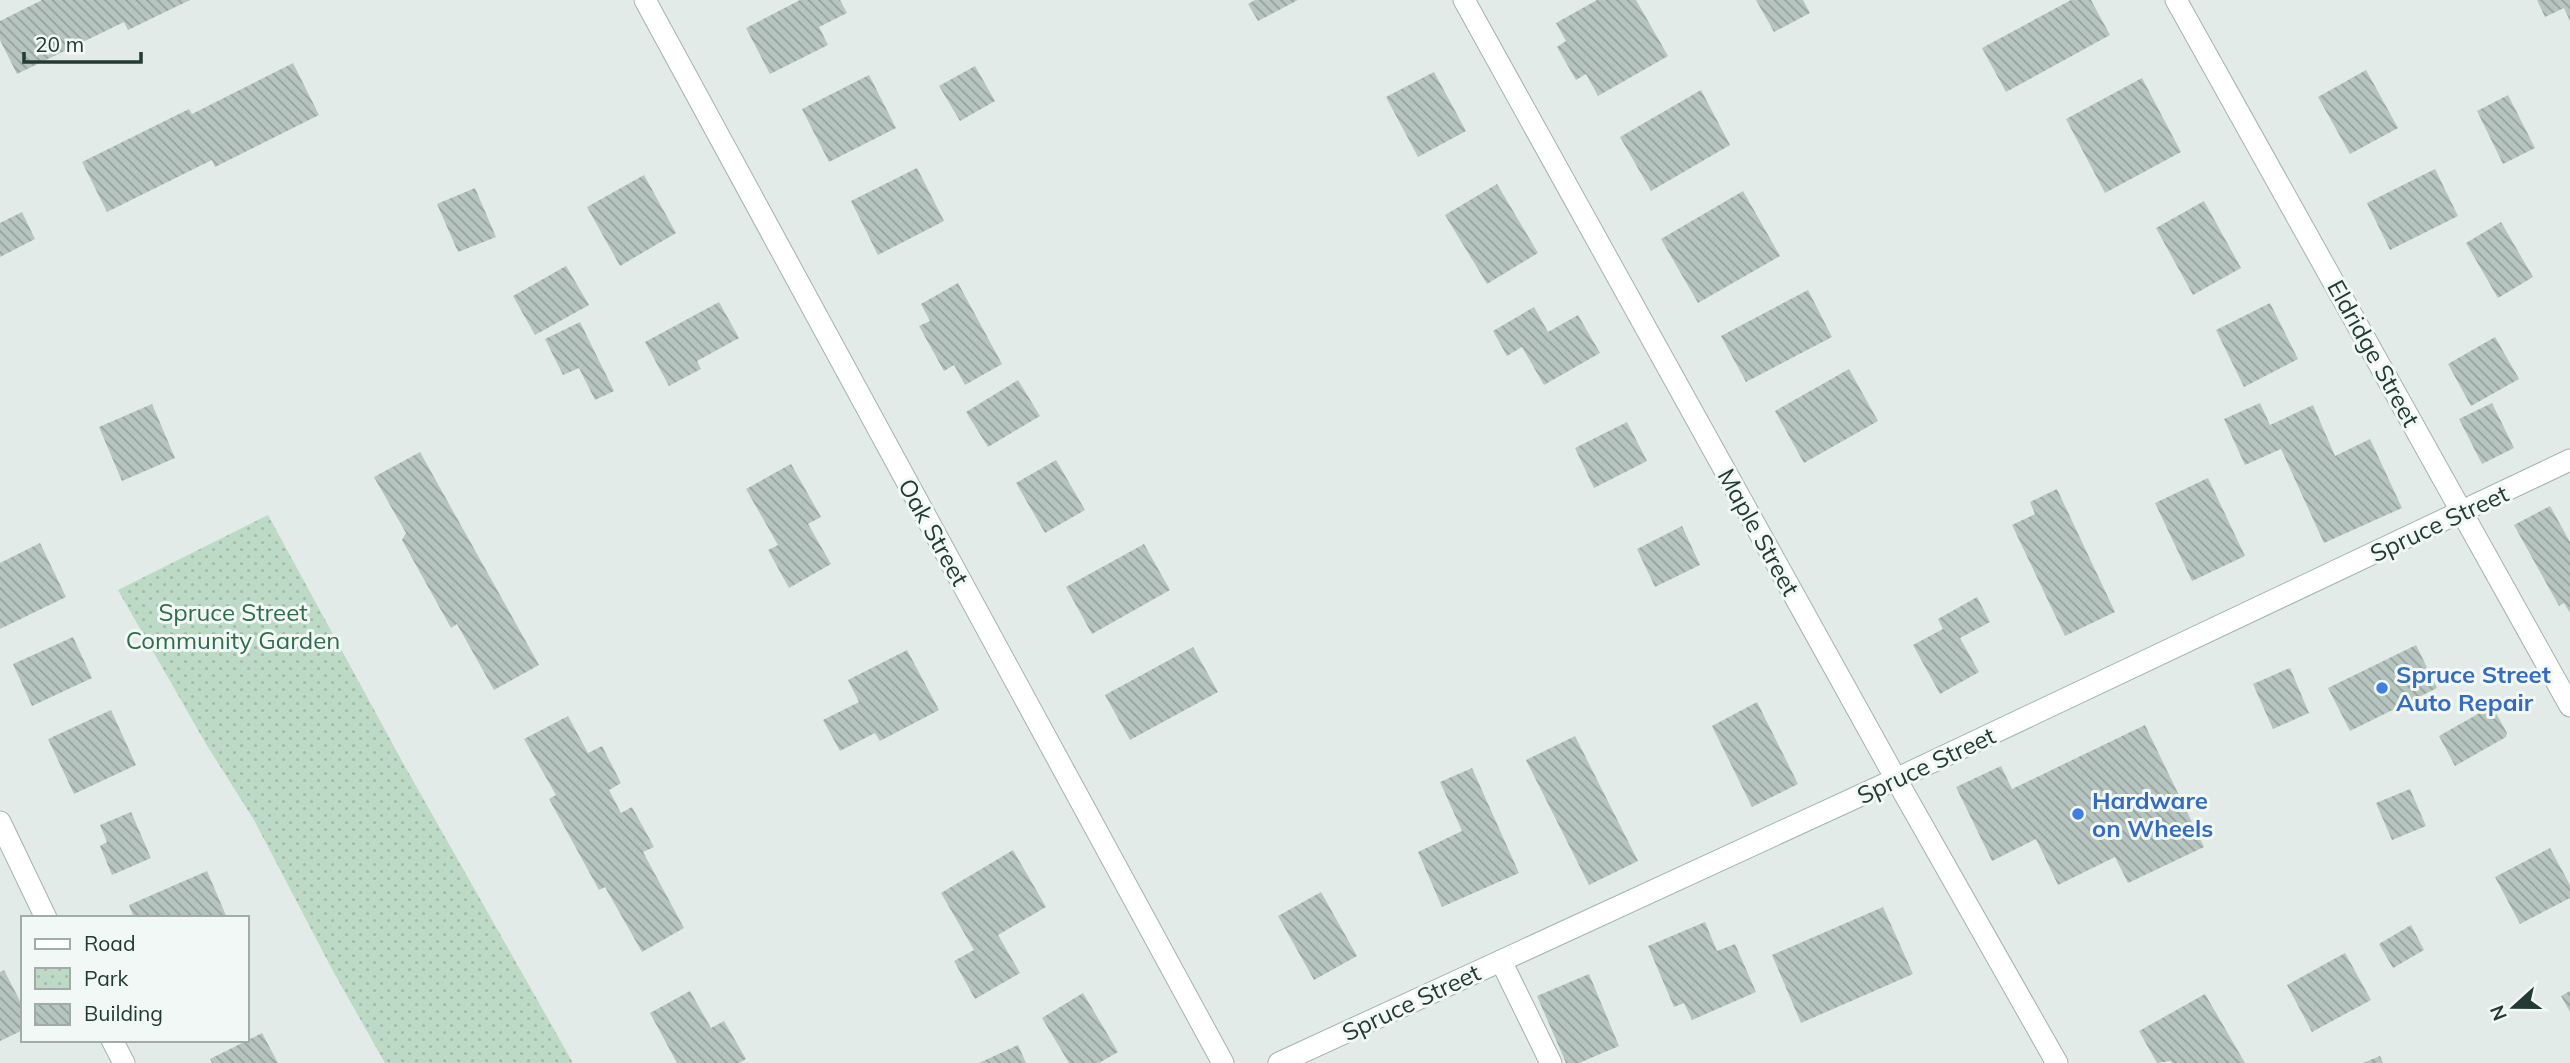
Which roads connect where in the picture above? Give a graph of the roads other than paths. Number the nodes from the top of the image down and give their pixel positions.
1 (645, 0) edge
2 (1464, 0) edge
3 (2176, 0) edge
4 (2570, 460) edge
5 (2463, 511) junction
6 (2570, 706) edge
7 (1896, 779) junction
8 (0, 821) edge
9 (45, 916) edge
10 (1501, 961) junction
11 (113, 1042) edge
12 (124, 1063) edge
13 (1223, 1063) edge
14 (1279, 1063) edge
15 (1551, 1063) edge
16 (2057, 1063) edge

1 - 13 street, Oak Street
2 - 7 street, Maple Street
3 - 5 street, Eldridge Street
4 - 5 street, Spruce Street
5 - 6 street, Eldridge Street
5 - 7 street, Spruce Street
7 - 10 street, Spruce Street
7 - 16 street, Maple Street
8 - 9 street
10 - 14 street, Spruce Street
10 - 15 street
11 - 12 street

